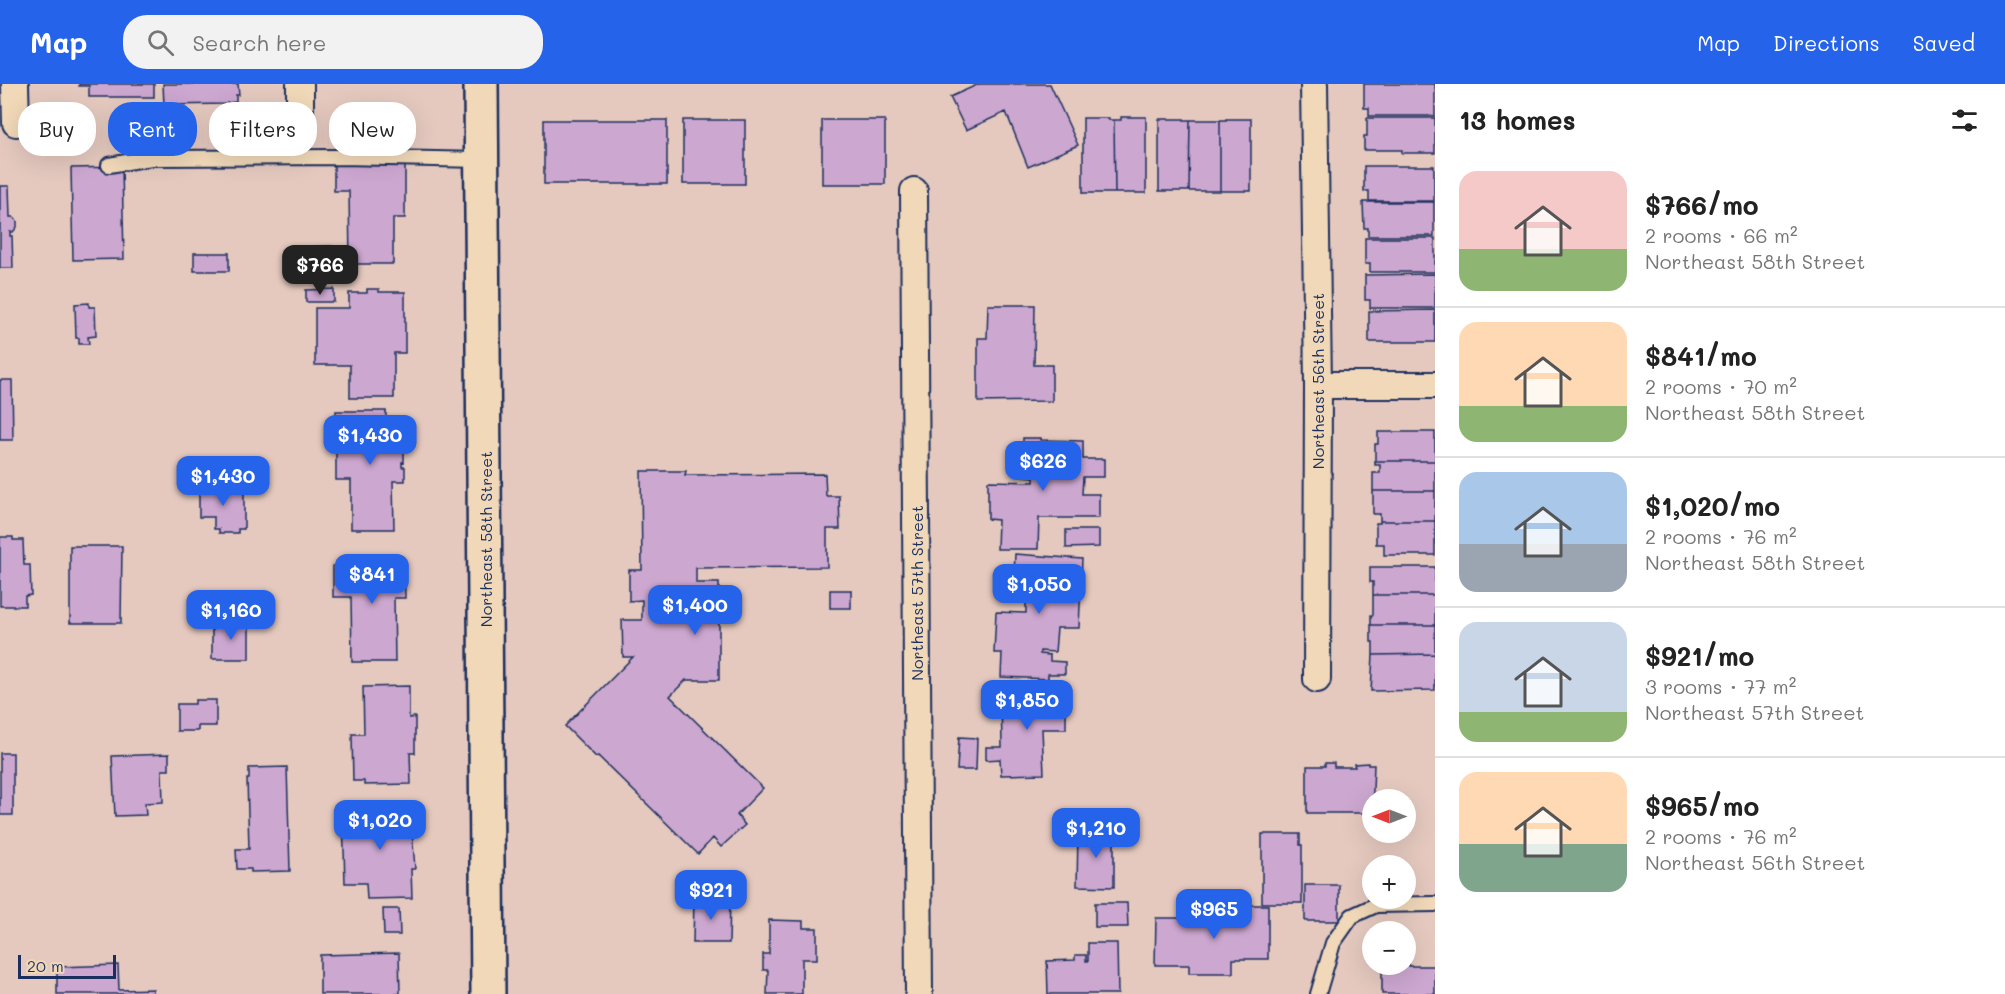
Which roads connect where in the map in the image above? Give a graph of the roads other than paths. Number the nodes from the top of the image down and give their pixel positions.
1 (15, 84) edge
2 (300, 84) edge
3 (481, 84) edge
4 (1314, 84) edge
5 (300, 102) edge
6 (16, 123) dead end
7 (481, 160) junction
8 (109, 165) dead end
9 (914, 192) dead end
10 (1435, 385) edge
11 (1318, 386) junction
12 (1317, 679) dead end
13 (1435, 904) edge
14 (488, 994) edge
15 (919, 994) edge
16 (1318, 994) edge

1 - 6 street
2 - 5 street
3 - 7 street, Northeast 58th Street
4 - 11 street, Northeast 56th Street
7 - 8 lane
7 - 14 street, Northeast 58th Street
9 - 15 street, Northeast 57th Street
10 - 11 street
11 - 12 street, Northeast 56th Street
13 - 16 lane

